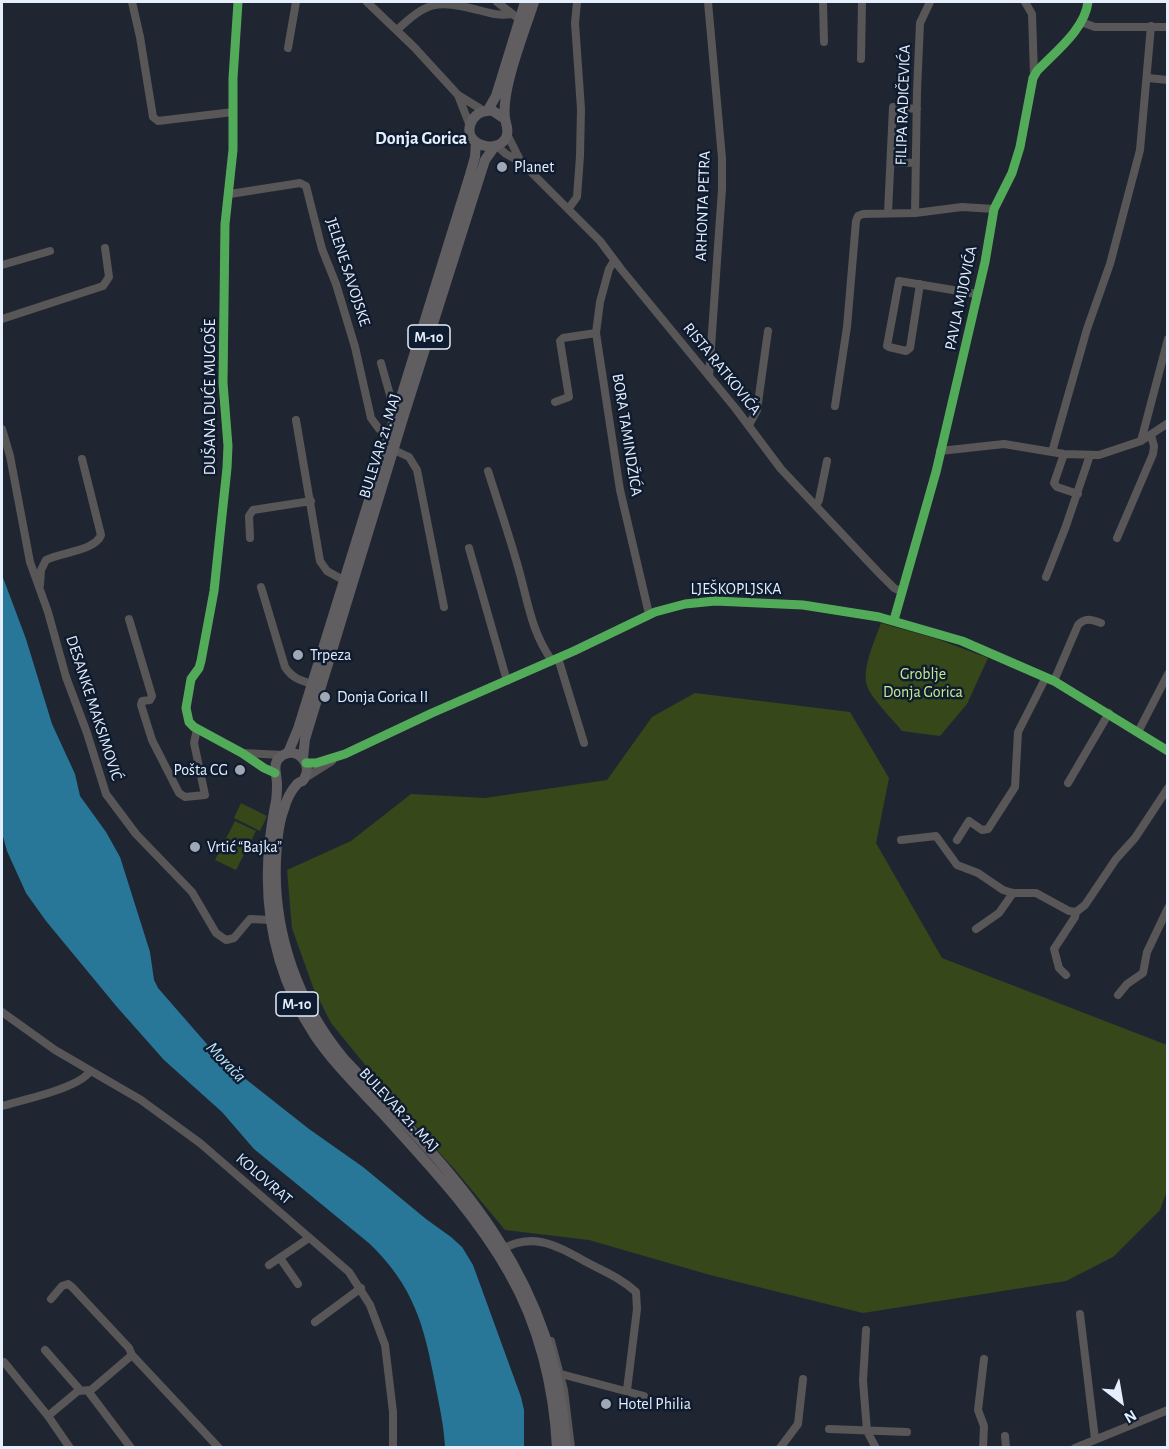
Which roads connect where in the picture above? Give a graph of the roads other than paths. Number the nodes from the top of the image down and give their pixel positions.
1 (132, 2) edge
2 (238, 2) edge
3 (296, 2) edge
4 (367, 2) edge
5 (497, 2) edge
6 (525, 2) edge
7 (534, 2) edge
8 (577, 2) edge
9 (708, 2) edge
10 (823, 2) edge
11 (862, 2) edge
12 (930, 2) edge
13 (1025, 2) edge
14 (1088, 2) edge
15 (515, 16) junction
16 (1081, 22) junction
17 (1151, 26) junction
18 (1167, 27) edge
19 (397, 30) junction
20 (824, 42) dead end
21 (288, 48) dead end
22 (861, 59) dead end
23 (1034, 75) junction
24 (1148, 78) junction
25 (1167, 80) edge
26 (458, 95) junction
27 (917, 109) junction
28 (486, 111) junction
29 (233, 112) junction
30 (504, 119) junction
31 (470, 126) junction
32 (507, 134) junction
33 (476, 142) junction
34 (496, 146) junction
35 (521, 162) junction
36 (892, 162) junction
37 (916, 163) junction
38 (230, 194) junction
39 (569, 208) junction
40 (994, 209) junction
41 (888, 213) junction
42 (915, 213) junction
43 (105, 249) dead end
44 (50, 251) dead end
45 (614, 261) junction
46 (2, 265) edge
47 (920, 284) junction
48 (977, 294) junction
49 (2, 319) edge
50 (768, 331) dead end
51 (597, 333) junction
52 (1167, 339) edge
53 (381, 363) dead end
54 (709, 376) junction
55 (555, 402) dead end
56 (835, 406) dead end
57 (398, 410) junction
58 (296, 420) dead end
59 (1167, 423) edge
60 (749, 425) junction
61 (2, 429) edge
62 (391, 434) junction
63 (1150, 435) junction
64 (1141, 441) junction
65 (394, 450) junction
66 (940, 451) junction
67 (1052, 452) junction
68 (1064, 453) junction
69 (1090, 455) junction
70 (82, 459) dead end
71 (827, 461) dead end
72 (488, 471) dead end
73 (1078, 494) junction
74 (311, 501) junction
75 (816, 506) junction
76 (250, 538) dead end
77 (1117, 538) dead end
78 (469, 549) dead end
79 (1046, 577) dead end
80 (345, 581) junction
81 (261, 588) dead end
82 (39, 590) junction
83 (902, 592) junction
84 (444, 607) dead end
85 (649, 614) junction
86 (129, 619) dead end
87 (894, 620) junction
88 (1101, 623) dead end
89 (555, 660) junction
90 (1167, 674) edge
91 (1050, 679) junction
92 (507, 681) junction
93 (313, 684) junction
94 (1109, 713) junction
95 (197, 729) junction
96 (1138, 732) junction
97 (584, 743) dead end
98 (1167, 751) edge
99 (243, 753) junction
100 (286, 754) junction
101 (337, 758) junction
102 (304, 760) junction
103 (276, 776) junction
104 (301, 781) junction
105 (1068, 783) dead end
106 (1167, 788) edge
107 (901, 840) dead end
108 (957, 840) dead end
109 (1013, 893) junction
110 (1167, 908) edge
111 (1076, 912) junction
112 (271, 920) junction
113 (976, 929) dead end
114 (1066, 975) dead end
115 (1118, 994) dead end
116 (2, 1012) edge
117 (90, 1071) junction
118 (2, 1106) edge
119 (309, 1238) junction
120 (500, 1250) junction
121 (280, 1258) junction
122 (270, 1265) dead end
123 (298, 1284) dead end
124 (361, 1288) junction
125 (51, 1299) dead end
126 (1080, 1314) dead end
127 (315, 1322) dead end
128 (866, 1330) dead end
129 (45, 1350) dead end
130 (132, 1355) junction
131 (984, 1359) dead end
132 (4, 1362) dead end
133 (558, 1374) junction
134 (803, 1380) dead end
135 (84, 1390) junction
136 (627, 1390) junction
137 (644, 1396) dead end
138 (1167, 1410) edge
139 (48, 1416) junction
140 (829, 1430) dead end
141 (867, 1431) junction
142 (907, 1432) dead end
143 (1005, 1436) dead end
144 (1095, 1439) junction
145 (70, 1448) edge
146 (131, 1448) edge
147 (219, 1448) edge
148 (393, 1448) edge
149 (557, 1448) edge
150 (566, 1448) edge
151 (572, 1448) edge
152 (780, 1448) edge
153 (876, 1448) edge
154 (982, 1448) edge
155 (1006, 1448) edge
156 (1075, 1448) edge

1 - 29 street
2 - 29 street, DUŠANA DUĆE MUGOŠE
3 - 21 street
4 - 19 street
5 - 15 street
6 - 15 main road
7 - 30 main road
8 - 39 street
9 - 54 street, ARHONTA PETRA
10 - 20 street
11 - 22 street
12 - 27 street, FILIPA RADIČEVIĆA
13 - 23 street, PAVLA MIJOVIĆA
14 - 16 street
15 - 19 street
15 - 28 main road
16 - 17 street
16 - 23 street
17 - 18 street
17 - 24 street
19 - 26 street
23 - 40 street, PAVLA MIJOVIĆA
24 - 25 street
24 - 67 street
26 - 28 street
26 - 31 street
27 - 36 street
27 - 37 street, FILIPA RADIČEVIĆA
28 - 30 main road
28 - 31 main road
29 - 38 street, DUŠANA DUĆE MUGOŠE
30 - 32 main road
31 - 33 main road
32 - 34 main road, BULEVAR 21. MAJ / M-10
32 - 35 street, RISTA RATKOVIĆA
33 - 34 main road
33 - 57 main road, BULEVAR 21. MAJ / M-10
34 - 35 street, RISTA RATKOVIĆA
34 - 65 main road, BULEVAR 21. MAJ / M-10
35 - 39 street, RISTA RATKOVIĆA
36 - 37 street
36 - 41 street
37 - 42 street, FILIPA RADIČEVIĆA
38 - 62 street, JELENE SAVOJSKE
38 - 95 street, DUŠANA DUĆE MUGOŠE
39 - 45 street, RISTA RATKOVIĆA
40 - 42 street
40 - 48 street, PAVLA MIJOVIĆA
41 - 42 street
41 - 56 street
43 - 49 street
44 - 46 street
45 - 51 street, BORA TAMINDŽIĆA
45 - 54 street, RISTA RATKOVIĆA
47 - 47 street
47 - 48 street
48 - 66 street, PAVLA MIJOVIĆA
50 - 60 street
51 - 55 street
51 - 85 street, BORA TAMINDŽIĆA
52 - 64 street
53 - 57 street
54 - 60 street, RISTA RATKOVIĆA
57 - 62 main road, BULEVAR 21. MAJ / M-10
58 - 74 street
59 - 63 street
60 - 75 street, RISTA RATKOVIĆA
61 - 82 street, DESANKE MAKSIMOVIĆ
62 - 80 main road, BULEVAR 21. MAJ / M-10
63 - 64 street
63 - 77 street
64 - 69 street
65 - 84 street
65 - 102 main road, BULEVAR 21. MAJ / M-10
66 - 67 street
66 - 83 street, PAVLA MIJOVIĆA
67 - 68 street
68 - 69 street
68 - 73 street
69 - 73 street
70 - 82 street
71 - 75 street
72 - 89 street
73 - 79 street
74 - 76 street
74 - 80 street
75 - 83 street, RISTA RATKOVIĆA
78 - 92 street
80 - 93 main road, BULEVAR 21. MAJ / M-10
81 - 93 street
82 - 112 street, DESANKE MAKSIMOVIĆ
83 - 87 street, PAVLA MIJOVIĆA
85 - 87 street, LJEŠKOPLJSKA
85 - 89 street, LJEŠKOPLJSKA
86 - 95 street
87 - 91 street, LJEŠKOPLJSKA
88 - 91 street
89 - 92 street, LJEŠKOPLJSKA
89 - 97 street
90 - 96 street
91 - 94 street, LJEŠKOPLJSKA
91 - 108 street
92 - 101 street, LJEŠKOPLJSKA
93 - 100 main road, BULEVAR 21. MAJ / M-10
94 - 96 street, LJEŠKOPLJSKA
94 - 105 street
95 - 99 street
96 - 98 street, LJEŠKOPLJSKA
99 - 100 street
99 - 103 street
100 - 102 main road
100 - 103 main road, BULEVAR 21. MAJ / M-10
101 - 102 street, LJEŠKOPLJSKA
101 - 104 street, LJEŠKOPLJSKA
102 - 104 main road, BULEVAR 21. MAJ / M-10
103 - 104 main road
103 - 112 main road, BULEVAR 21. MAJ / M-10
104 - 120 main road, BULEVAR 21. MAJ / M-10
106 - 111 street
107 - 109 street
109 - 111 street
109 - 113 street
110 - 115 street
111 - 114 street
112 - 120 main road, BULEVAR 21. MAJ / M-10
116 - 117 street, KOLOVRAT
117 - 118 street
117 - 119 street, KOLOVRAT
119 - 121 street
119 - 124 street, KOLOVRAT
120 - 133 main road, BULEVAR 21. MAJ / M-10
120 - 136 street
120 - 149 main road, BULEVAR 21. MAJ / M-10
121 - 122 street
121 - 123 street
124 - 127 street
124 - 148 street, KOLOVRAT
125 - 130 street
126 - 144 street
128 - 141 street
129 - 135 street
130 - 135 street
130 - 147 street
131 - 154 street
132 - 139 street
133 - 136 street
133 - 150 main road, BULEVAR 21. MAJ / M-10
133 - 151 street
134 - 152 street
135 - 139 street
135 - 146 street
136 - 137 street
138 - 144 street
139 - 145 street
140 - 141 street
141 - 142 street
141 - 153 street
143 - 155 street
144 - 156 street

